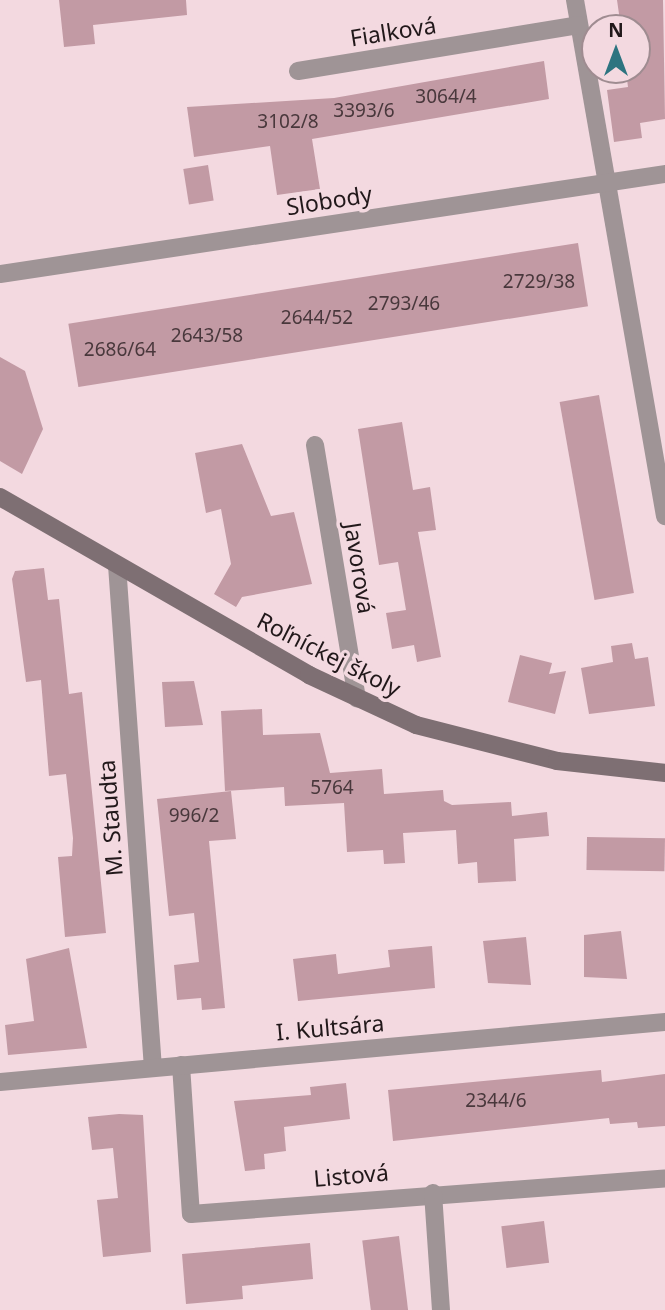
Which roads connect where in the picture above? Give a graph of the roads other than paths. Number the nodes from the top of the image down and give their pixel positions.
1 (575, 0) edge
2 (578, 25) junction
3 (298, 71) dead end
4 (665, 174) edge
5 (605, 184) junction
6 (0, 274) edge
7 (315, 445) dead end
8 (0, 497) edge
9 (665, 516) edge
10 (117, 565) junction
11 (357, 699) junction
12 (665, 773) edge
13 (665, 1022) edge
14 (181, 1065) junction
15 (153, 1068) junction
16 (0, 1082) edge
17 (665, 1178) edge
18 (433, 1193) junction
19 (441, 1310) edge

1 - 2 street
2 - 3 street, Fialková
2 - 5 street
4 - 5 street, Slobody
5 - 6 street, Slobody
5 - 9 street
7 - 11 street, Javorová
8 - 10 main road, Roľníckej školy
10 - 11 main road, Roľníckej školy
10 - 15 street, M. Staudta
11 - 12 main road, Roľníckej školy
13 - 14 street, I. Kultsára
14 - 15 street, I. Kultsára
14 - 18 street, Listová
15 - 16 street, I. Kultsára
17 - 18 street, Listová
18 - 19 street

